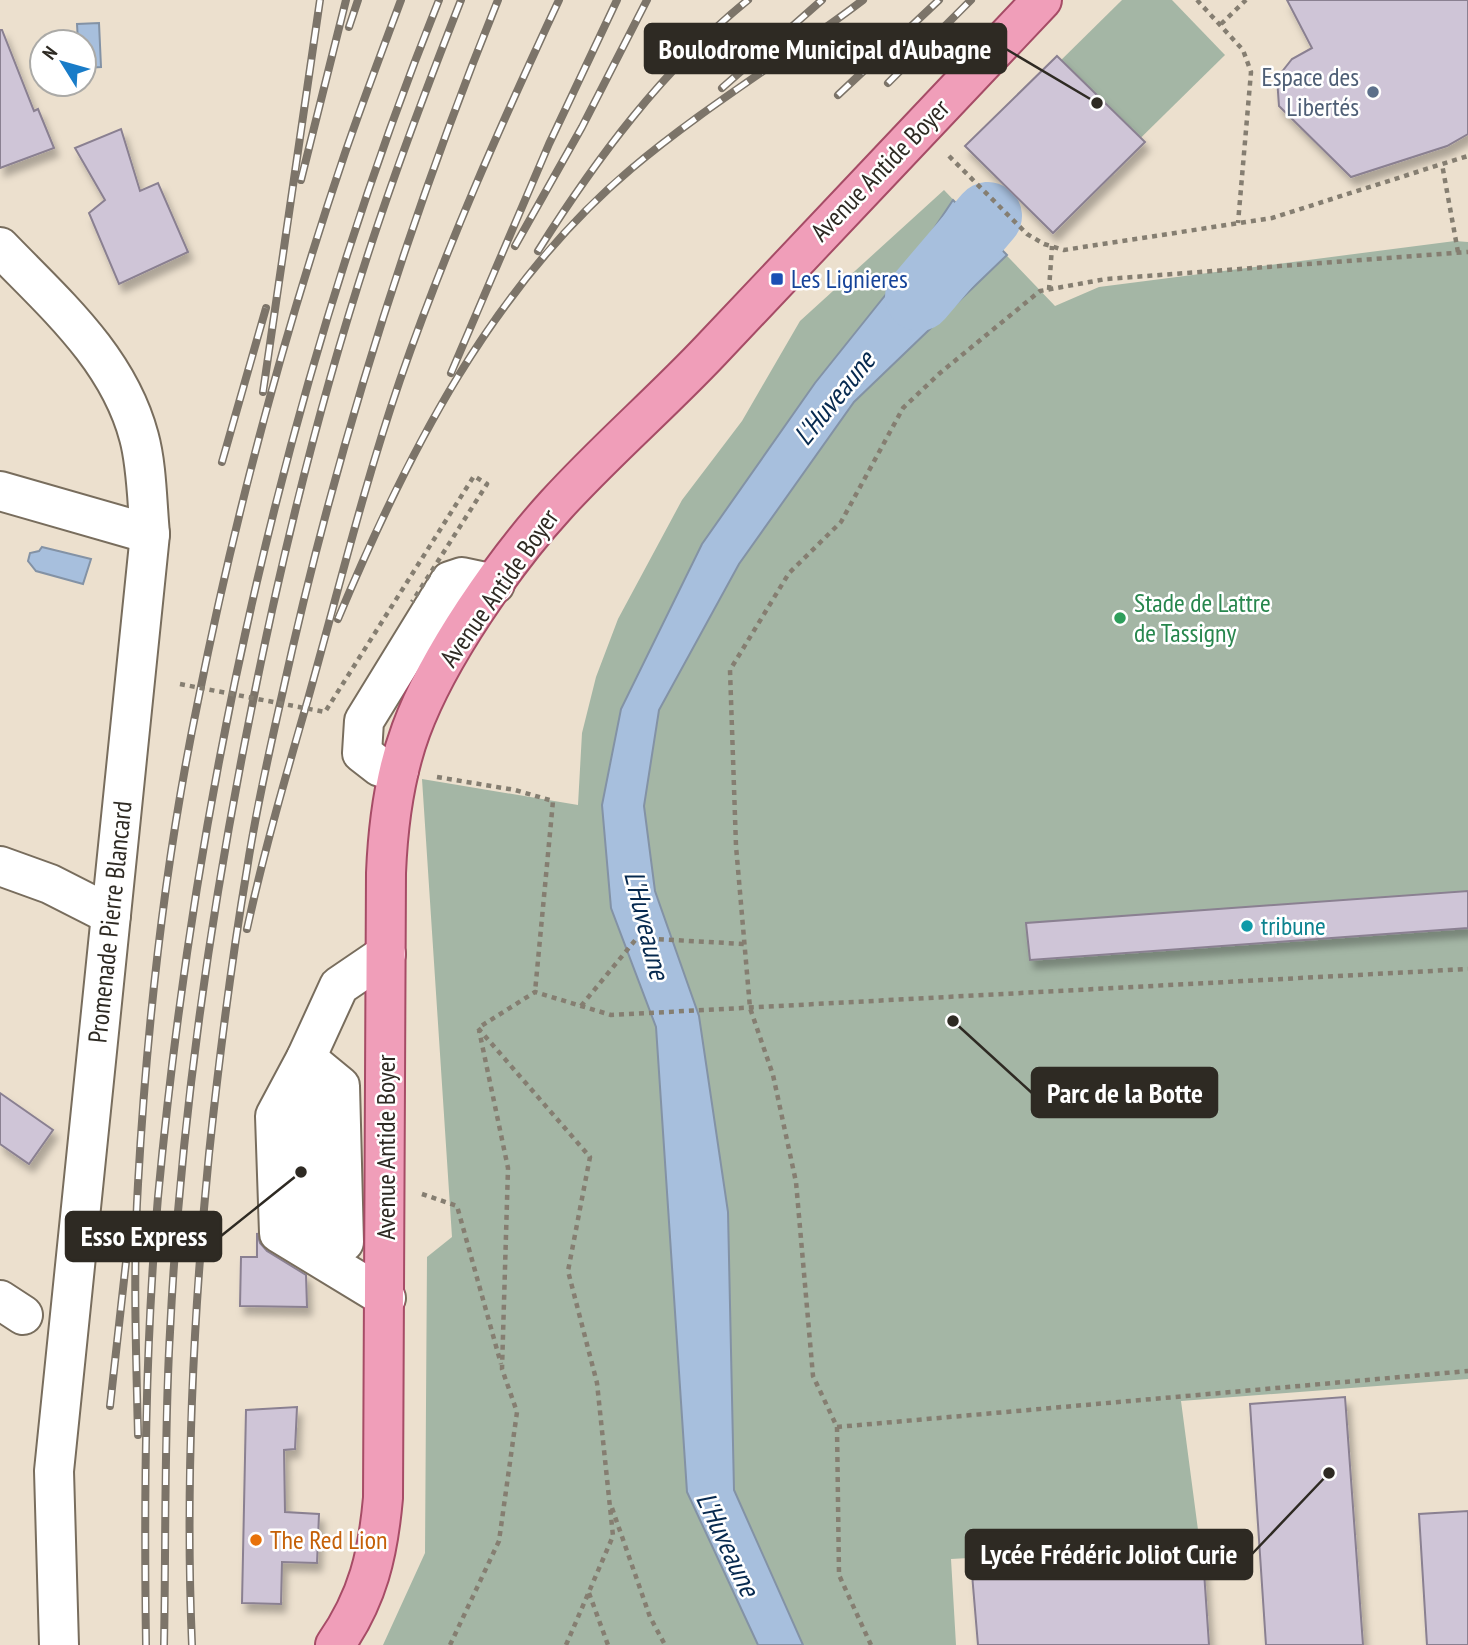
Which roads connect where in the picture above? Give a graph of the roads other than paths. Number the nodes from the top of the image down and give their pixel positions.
1 (1042, 0) edge
2 (0, 247) edge
3 (0, 491) edge
4 (150, 534) junction
5 (0, 866) edge
6 (111, 915) junction
7 (386, 954) junction
8 (386, 1298) junction
9 (59, 1645) edge
10 (335, 1645) edge

1 - 7 main road, Avenue Antide Boyer
2 - 4 street, Promenade Pierre Blancard
3 - 4 street
4 - 6 street, Promenade Pierre Blancard
5 - 6 street
6 - 9 street, Promenade Pierre Blancard
7 - 8 main road, Avenue Antide Boyer
7 - 8 street
8 - 10 main road, Avenue Antide Boyer

